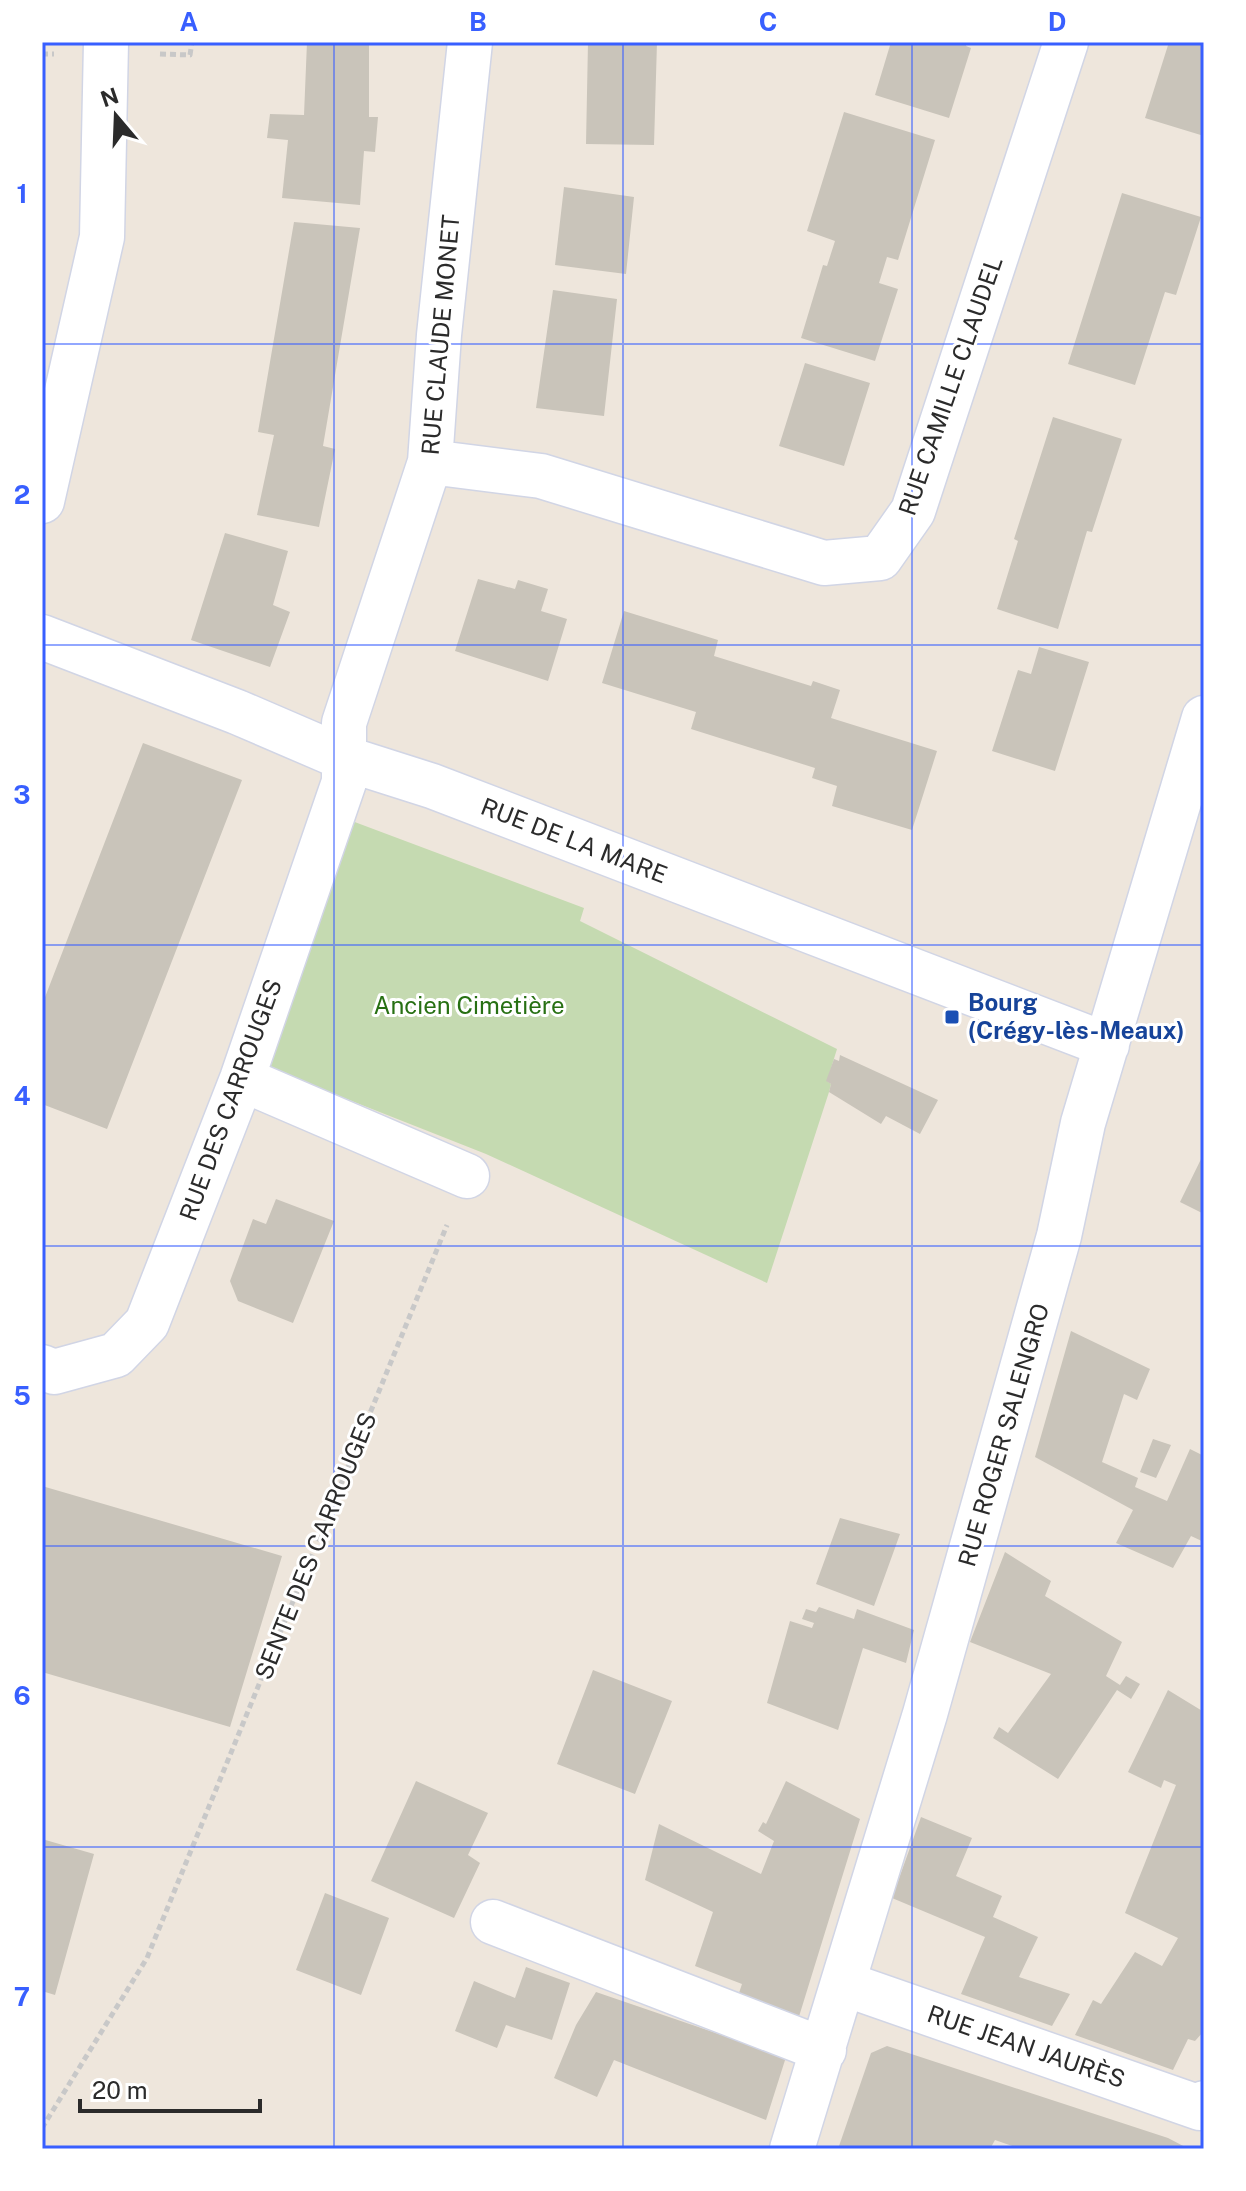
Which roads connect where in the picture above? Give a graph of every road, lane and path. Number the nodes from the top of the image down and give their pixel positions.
1 (106, 42) edge
2 (470, 42) edge
3 (1066, 42) edge
4 (430, 462) junction
5 (42, 501) edge
6 (42, 637) edge
7 (1204, 718) edge
8 (344, 758) junction
9 (1107, 1045) junction
10 (242, 1079) junction
11 (467, 1176) joint
12 (42, 1367) edge
13 (493, 1922) dead end
14 (845, 1984) junction
15 (824, 2050) junction
16 (1204, 2103) edge
17 (42, 2128) edge
18 (792, 2149) edge

1 - 5 street
2 - 4 street, RUE CLAUDE MONET
3 - 4 street, RUE CAMILLE CLAUDEL
4 - 8 street, RUE CLAUDE MONET
6 - 8 street, RUE DE LA MARE
7 - 9 street, RUE ROGER SALENGRO
8 - 9 street, RUE DE LA MARE
8 - 10 street, RUE DES CARROUGES
9 - 14 street, RUE ROGER SALENGRO
10 - 11 street
10 - 12 street, RUE DES CARROUGES
11 - 17 path, SENTE DES CARROUGES
13 - 15 street
14 - 15 street, RUE ROGER SALENGRO
14 - 16 street, RUE JEAN JAURÈS
15 - 18 street, RUE ROGER SALENGRO

